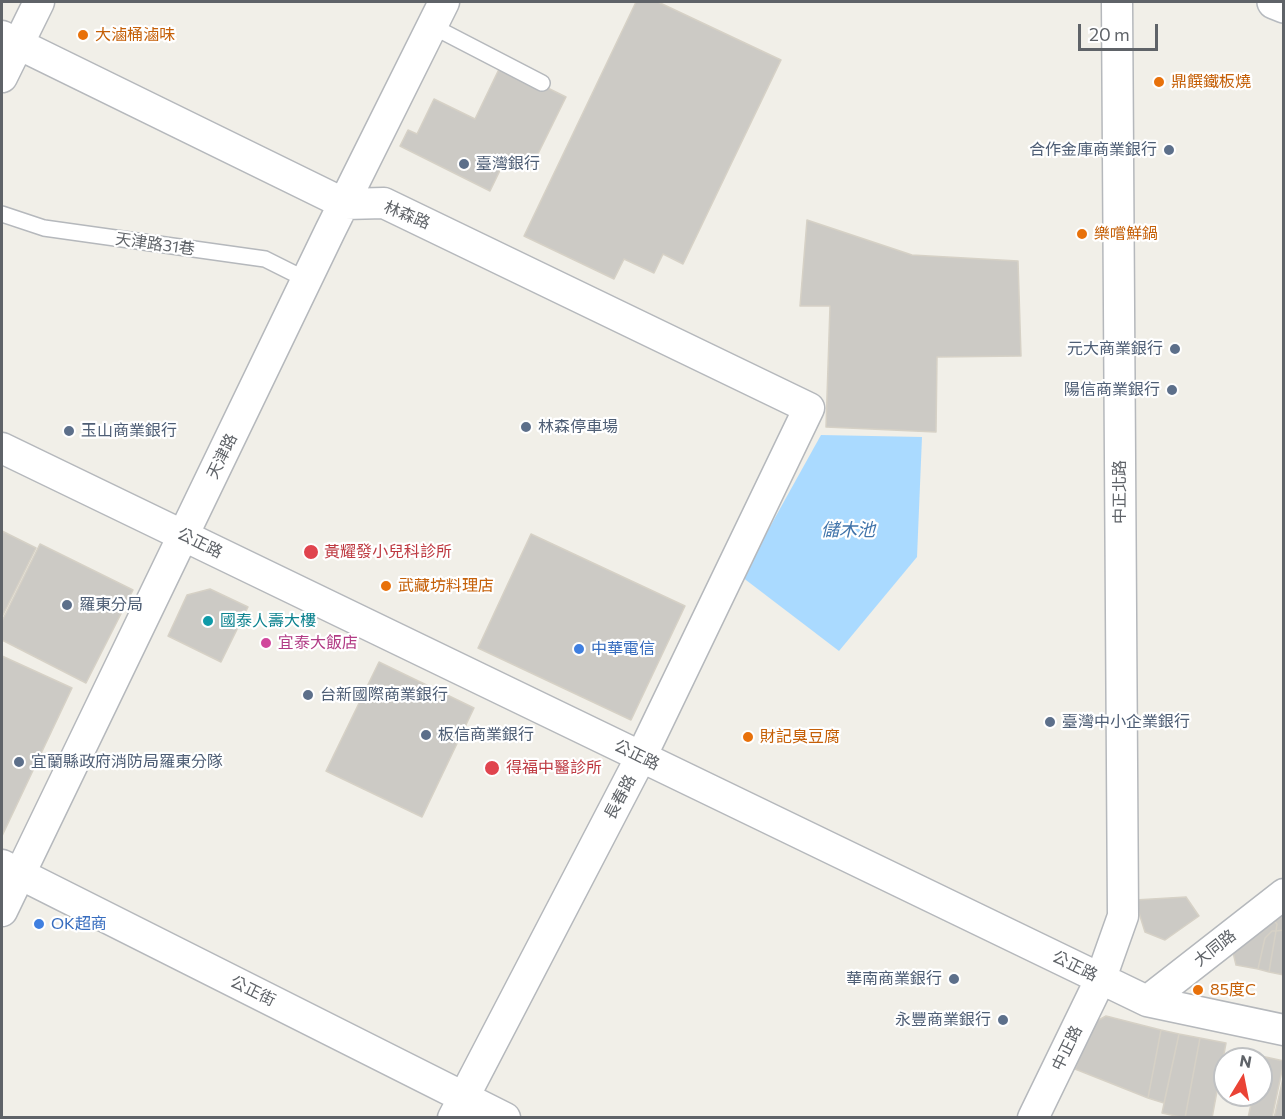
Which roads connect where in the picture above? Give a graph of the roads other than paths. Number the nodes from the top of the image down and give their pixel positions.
1 (39, 2) edge
2 (1117, 2) edge
3 (1274, 2) edge
4 (1284, 6) edge
5 (438, 14) edge
6 (10, 40) edge
7 (2, 77) edge
8 (542, 83) dead end
9 (345, 204) junction
10 (2, 214) edge
11 (306, 280) junction
12 (809, 408) joint
13 (2, 448) edge
14 (183, 535) junction
15 (641, 757) junction
16 (10, 870) edge
17 (1284, 894) edge
18 (2, 911) edge
19 (1101, 978) junction
20 (1147, 1001) junction
21 (1284, 1030) edge
22 (458, 1107) edge
23 (505, 1118) edge
24 (1033, 1118) edge

1 - 6 street
2 - 19 street, 中正北路
3 - 4 main road
5 - 8 lane
5 - 9 street, 天津路
6 - 7 street
6 - 9 street, 林森路
9 - 11 street, 天津路
9 - 12 street, 林森路
10 - 11 lane, 天津路31巷
11 - 14 street, 天津路
12 - 15 street, 長春路
13 - 14 street, 公正路
14 - 15 street, 公正路
14 - 16 street, 天津路
15 - 19 street, 公正路
15 - 22 street, 長春路
16 - 18 street, 天津路
16 - 22 street, 公正街
17 - 20 street, 大同路
19 - 20 street, 公正路
19 - 24 street, 中正路
20 - 21 street, 公正路
22 - 23 street, 公正街

